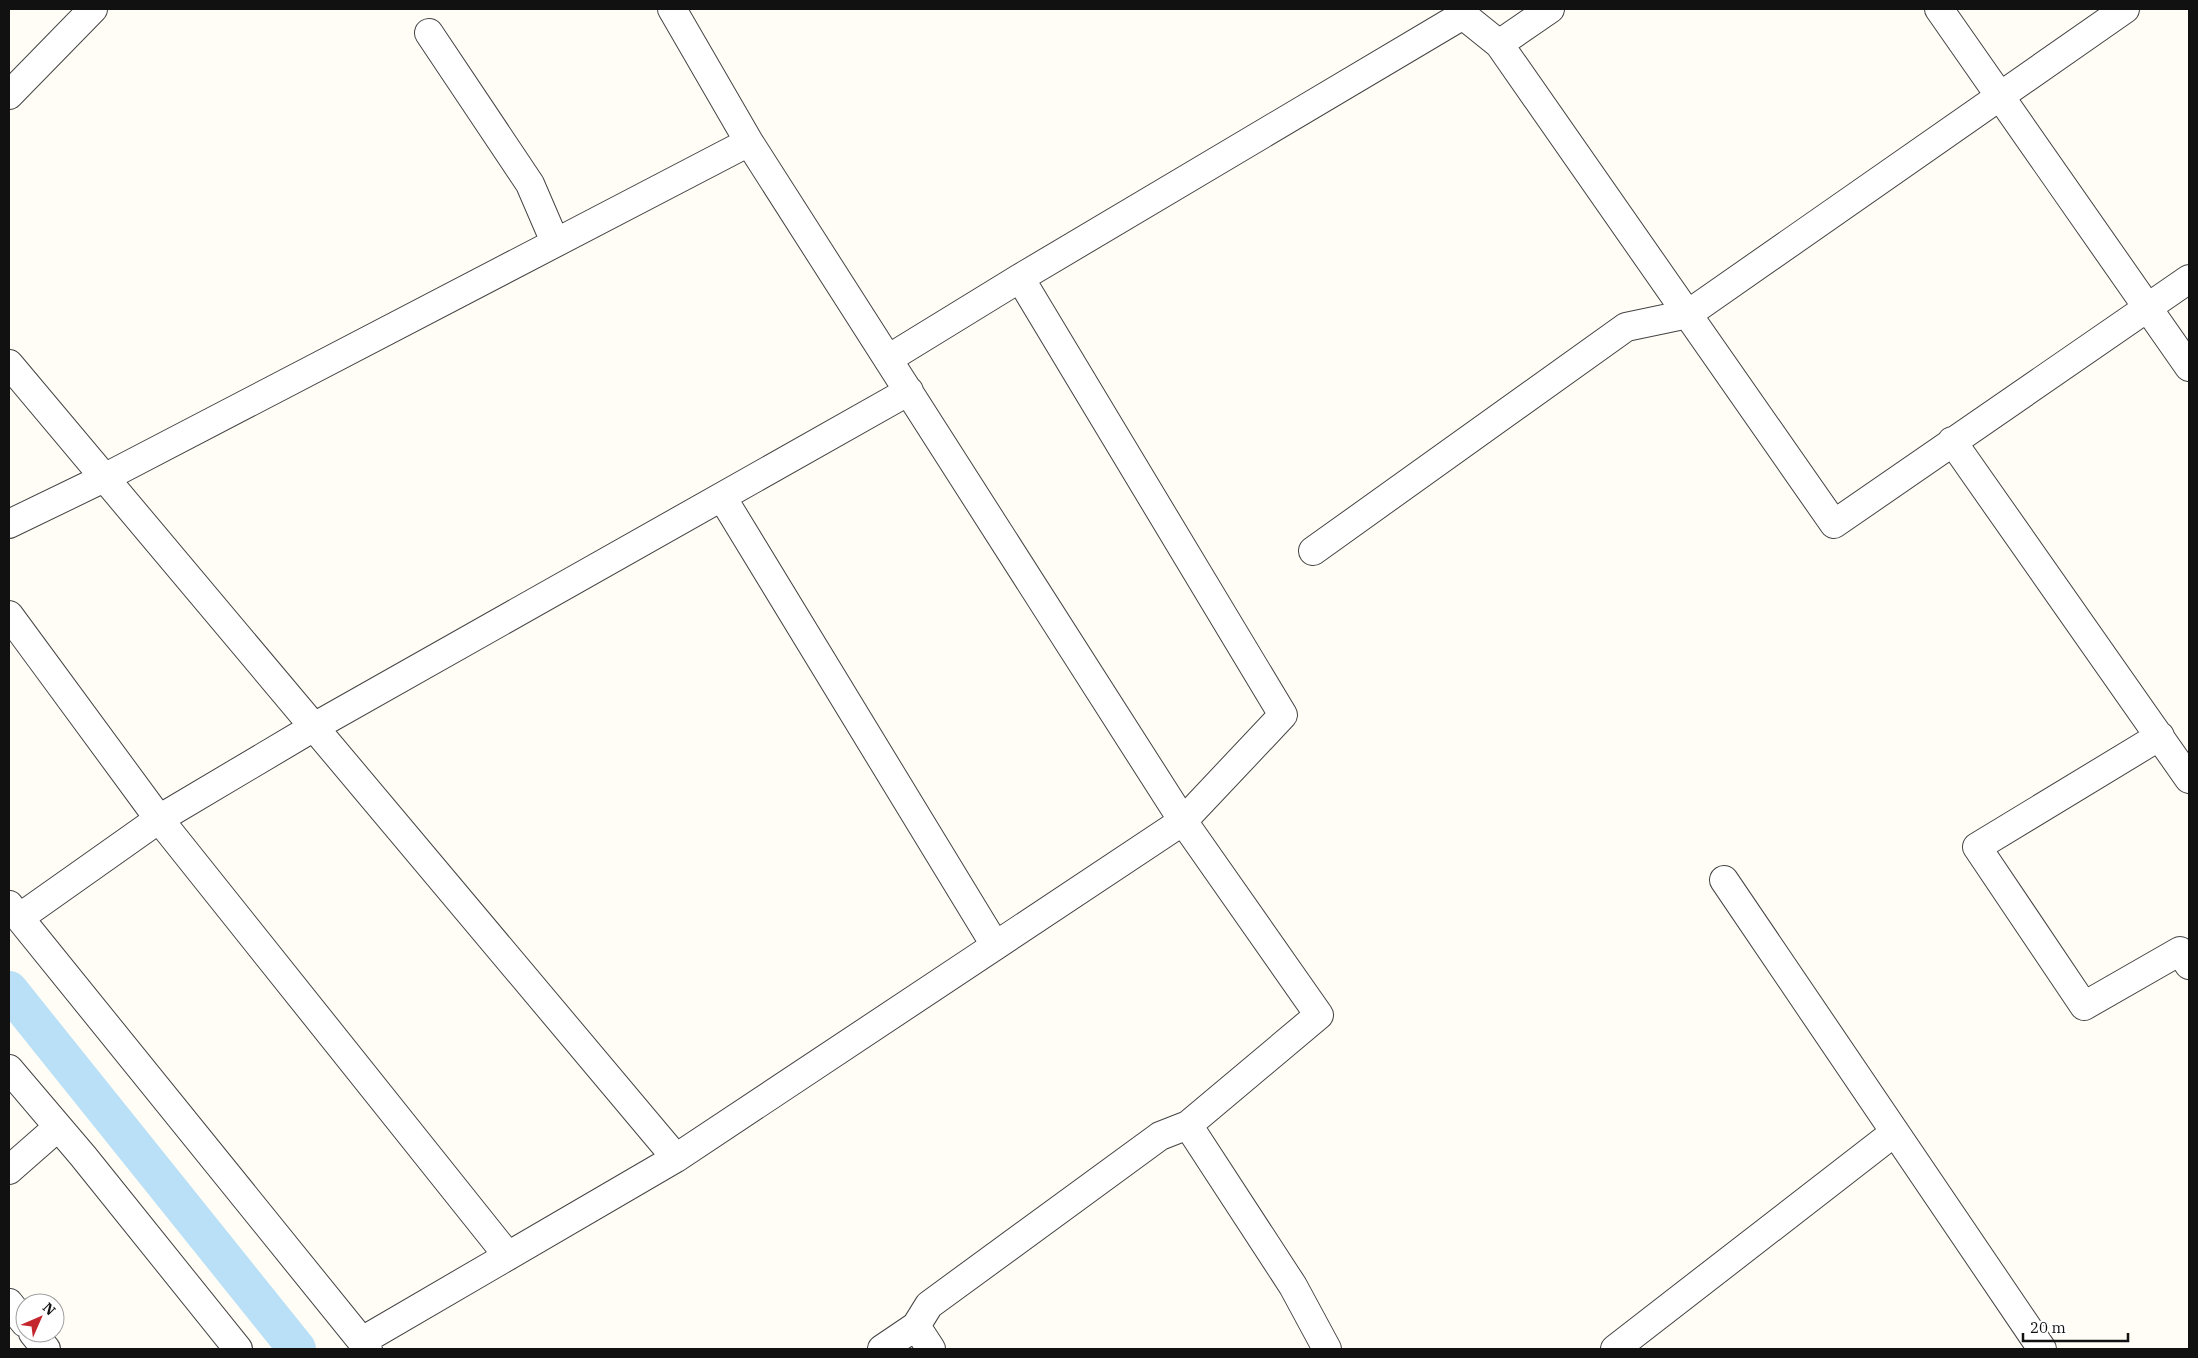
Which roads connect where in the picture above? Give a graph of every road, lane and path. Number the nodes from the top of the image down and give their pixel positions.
1 (93, 9) edge
2 (672, 9) edge
3 (1550, 9) edge
4 (1939, 9) edge
5 (2125, 9) edge
6 (429, 33) dead end
7 (1499, 44) junction
8 (9, 95) edge
9 (2000, 96) junction
10 (749, 142) junction
11 (555, 242) junction
12 (1020, 278) junction
13 (2189, 279) edge
14 (2148, 307) junction
15 (1688, 314) junction
16 (888, 359) junction
17 (9, 364) edge
18 (2189, 367) edge
19 (909, 391) junction
20 (1952, 441) junction
21 (104, 478) junction
22 (722, 497) junction
23 (9, 524) edge
24 (1313, 551) dead end
25 (9, 615) edge
26 (314, 727) junction
27 (2160, 736) junction
28 (2189, 779) edge
29 (159, 819) junction
30 (1184, 821) junction
31 (1724, 880) dead end
32 (14, 911) edge
33 (995, 946) junction
34 (2189, 965) edge
35 (9, 1069) edge
36 (1188, 1126) junction
37 (58, 1127) junction
38 (1895, 1132) junction
39 (676, 1158) junction
40 (9, 1170) edge
41 (508, 1256) junction
42 (916, 1326) junction
43 (365, 1345) edge
44 (238, 1349) edge
45 (882, 1349) edge
46 (931, 1349) edge
47 (1327, 1349) edge
48 (1615, 1349) edge
49 (2042, 1349) edge

1 - 8 street
2 - 10 street
3 - 7 street
4 - 9 street
5 - 9 street
6 - 11 street
7 - 12 street
7 - 15 street
9 - 14 street
9 - 15 street
10 - 11 street
10 - 16 street
11 - 21 street
12 - 16 street
12 - 30 street
13 - 14 street
14 - 18 street
14 - 20 street
15 - 20 street
15 - 24 street
16 - 19 street
17 - 21 street
19 - 22 street
19 - 30 street
20 - 27 street
21 - 23 street
21 - 26 street
22 - 26 street
22 - 33 street
25 - 29 street
26 - 29 street
26 - 39 street
27 - 28 street
27 - 34 street
29 - 32 street
29 - 41 street
30 - 33 street
30 - 36 street
31 - 38 street
32 - 43 street
33 - 39 street
35 - 37 street
36 - 42 street
36 - 47 street
37 - 40 street
37 - 44 street
38 - 48 street
38 - 49 street
39 - 41 street
41 - 43 street
42 - 45 street
42 - 46 street

